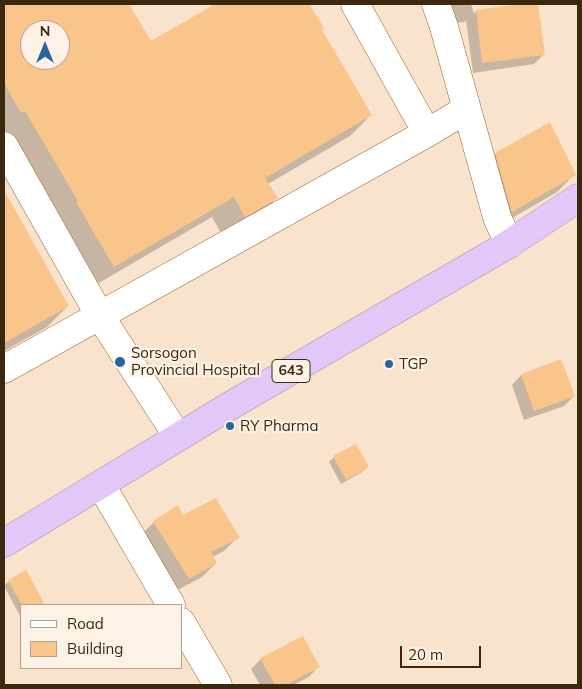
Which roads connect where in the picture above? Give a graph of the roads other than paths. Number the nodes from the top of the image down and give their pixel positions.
1 (355, 4) edge
2 (436, 4) edge
3 (467, 109) junction
4 (427, 133) junction
5 (4, 146) edge
6 (578, 198) edge
7 (509, 244) junction
8 (100, 316) junction
9 (4, 369) edge
10 (178, 437) junction
11 (101, 484) junction
12 (4, 544) edge
13 (170, 604) edge
14 (182, 624) edge
15 (218, 685) edge

1 - 4 street
2 - 3 street
3 - 4 street
3 - 7 street
4 - 8 street
5 - 8 street
6 - 7 highway, 643
7 - 10 highway, 643
8 - 9 street
8 - 10 street
10 - 11 highway, 643
11 - 12 highway, 643
11 - 13 street
14 - 15 street

